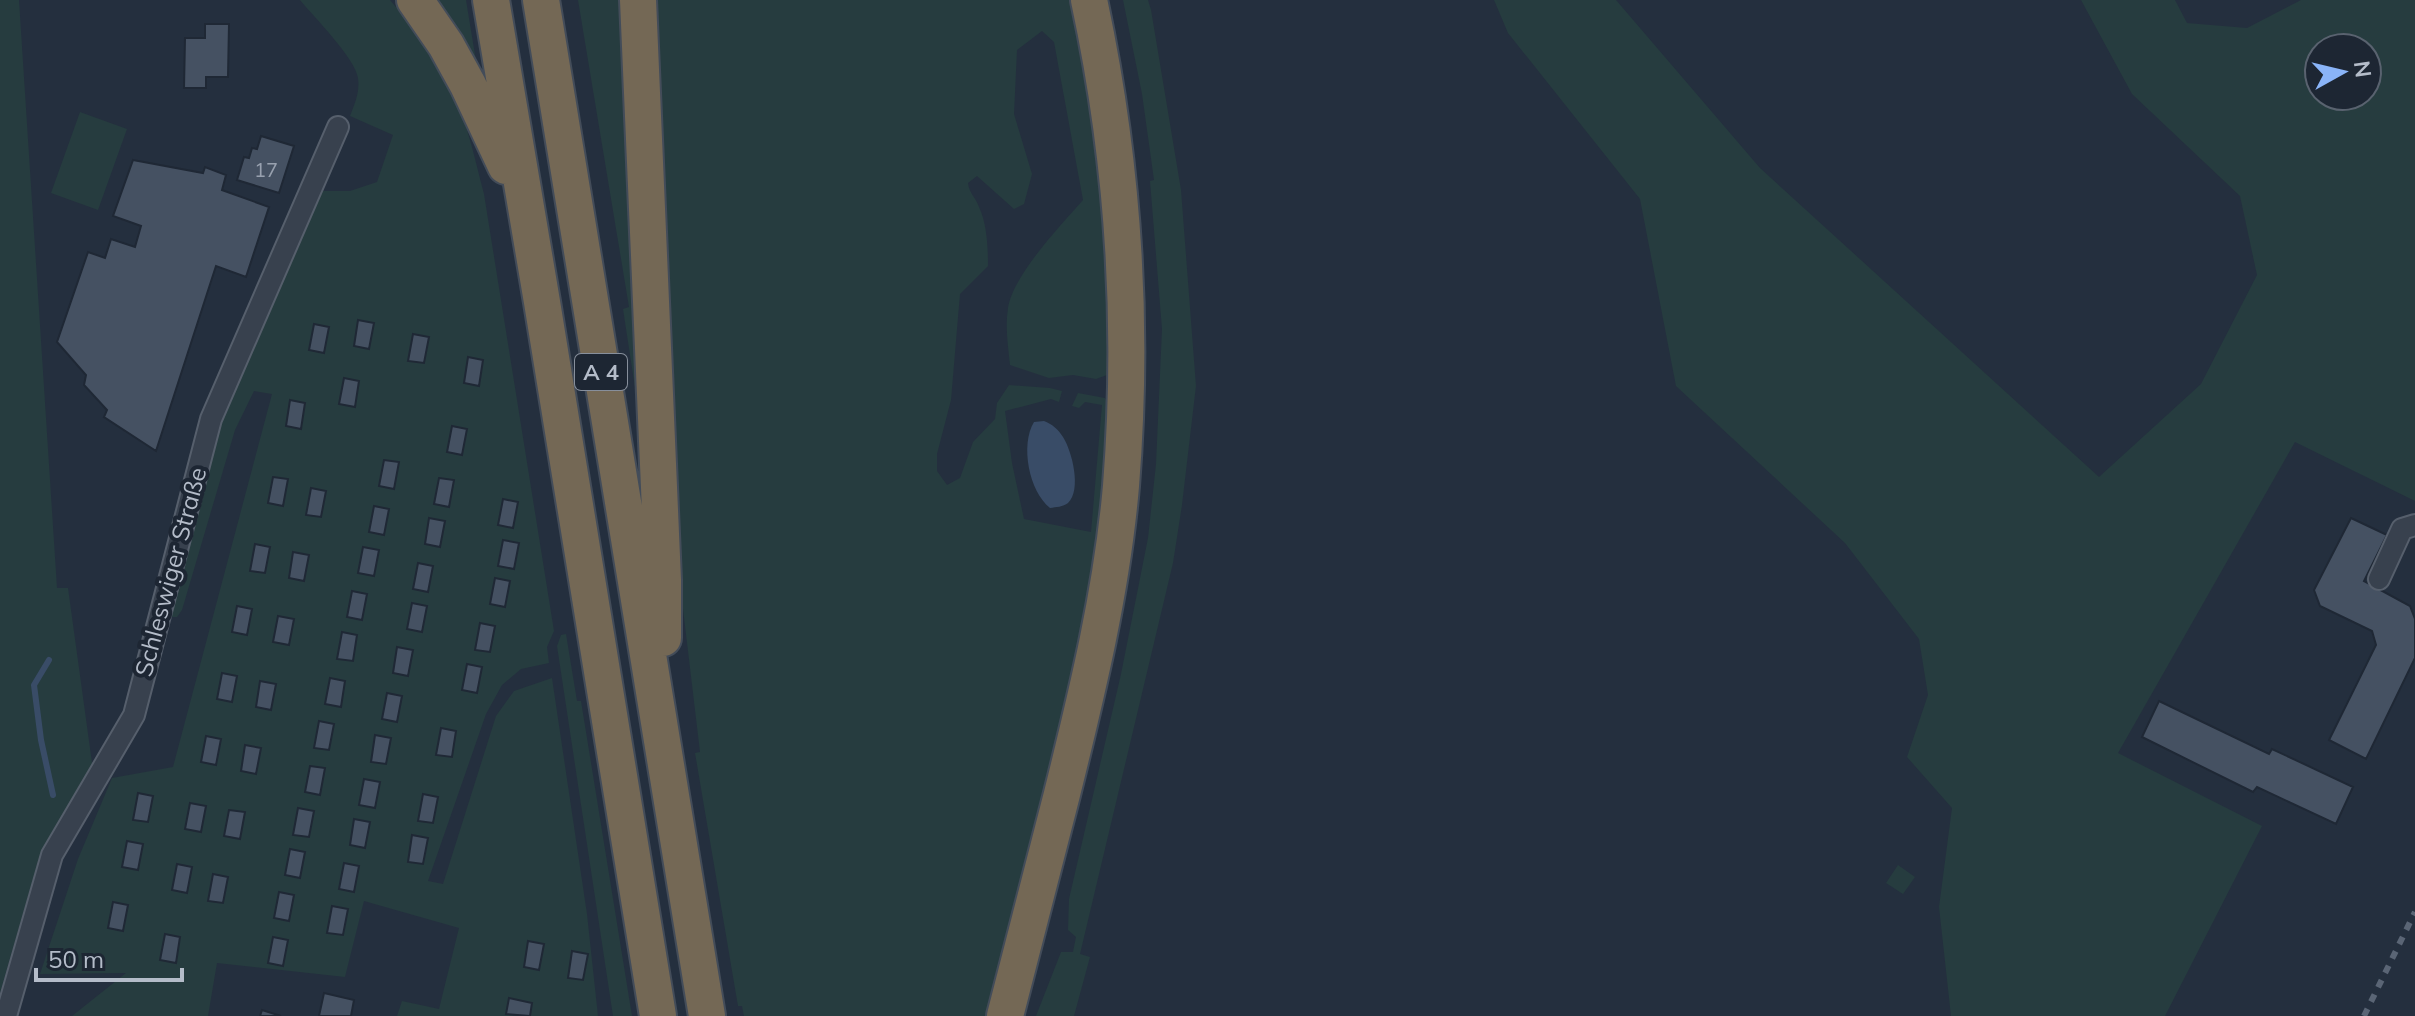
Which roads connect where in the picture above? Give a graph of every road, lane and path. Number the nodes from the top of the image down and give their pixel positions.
1 (415, 0) edge
2 (491, 0) edge
3 (541, 0) edge
4 (638, 0) edge
5 (1089, 0) edge
6 (1111, 0) edge
7 (338, 127) dead end
8 (526, 207) junction
9 (2415, 525) edge
10 (2379, 579) dead end
11 (662, 743) junction
12 (6, 1016) edge
13 (658, 1016) edge
14 (707, 1016) edge
15 (1005, 1016) edge
16 (1026, 1016) edge

1 - 8 highway, A 4
2 - 8 highway, A 4
3 - 11 highway, A 4
4 - 11 highway
5 - 15 highway
6 - 16 highway
7 - 12 street, Schleswiger Straße
8 - 13 highway, A 4
9 - 10 street
11 - 14 highway, A 4

